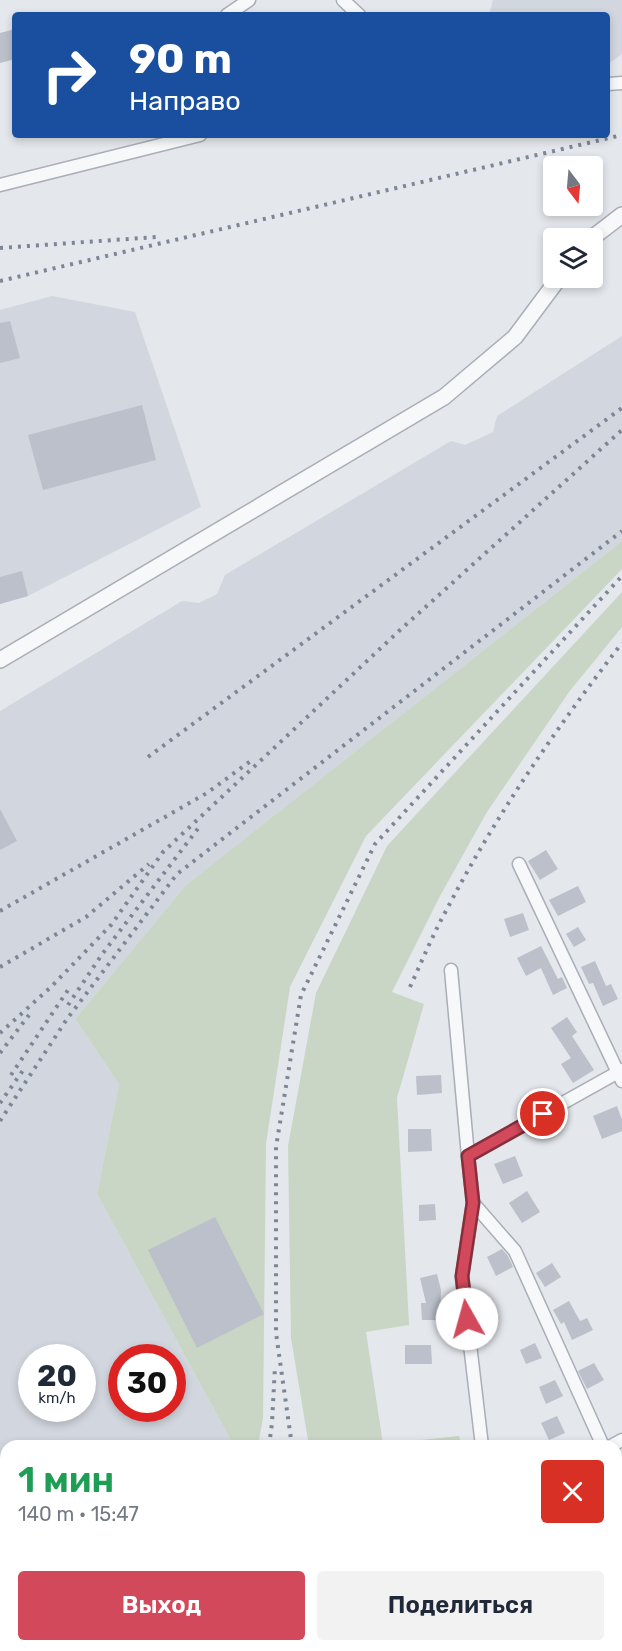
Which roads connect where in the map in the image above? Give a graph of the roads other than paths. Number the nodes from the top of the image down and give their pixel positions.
1 (249, 0) edge
2 (343, 0) edge
3 (231, 12) edge
4 (356, 12) edge
5 (188, 138) edge
6 (0, 185) edge
7 (622, 215) edge
8 (603, 230) edge
9 (552, 288) edge
10 (0, 660) edge
11 (519, 864) dead end
12 (451, 969) dead end
13 (621, 1075) edge
14 (468, 1156) junction
15 (473, 1203) junction
16 (481, 1440) edge
17 (600, 1440) edge

1 - 3 street
2 - 4 street
5 - 6 street
7 - 8 street
9 - 10 street
11 - 13 street
12 - 14 street
13 - 14 street
14 - 15 street
15 - 16 street
15 - 17 street

